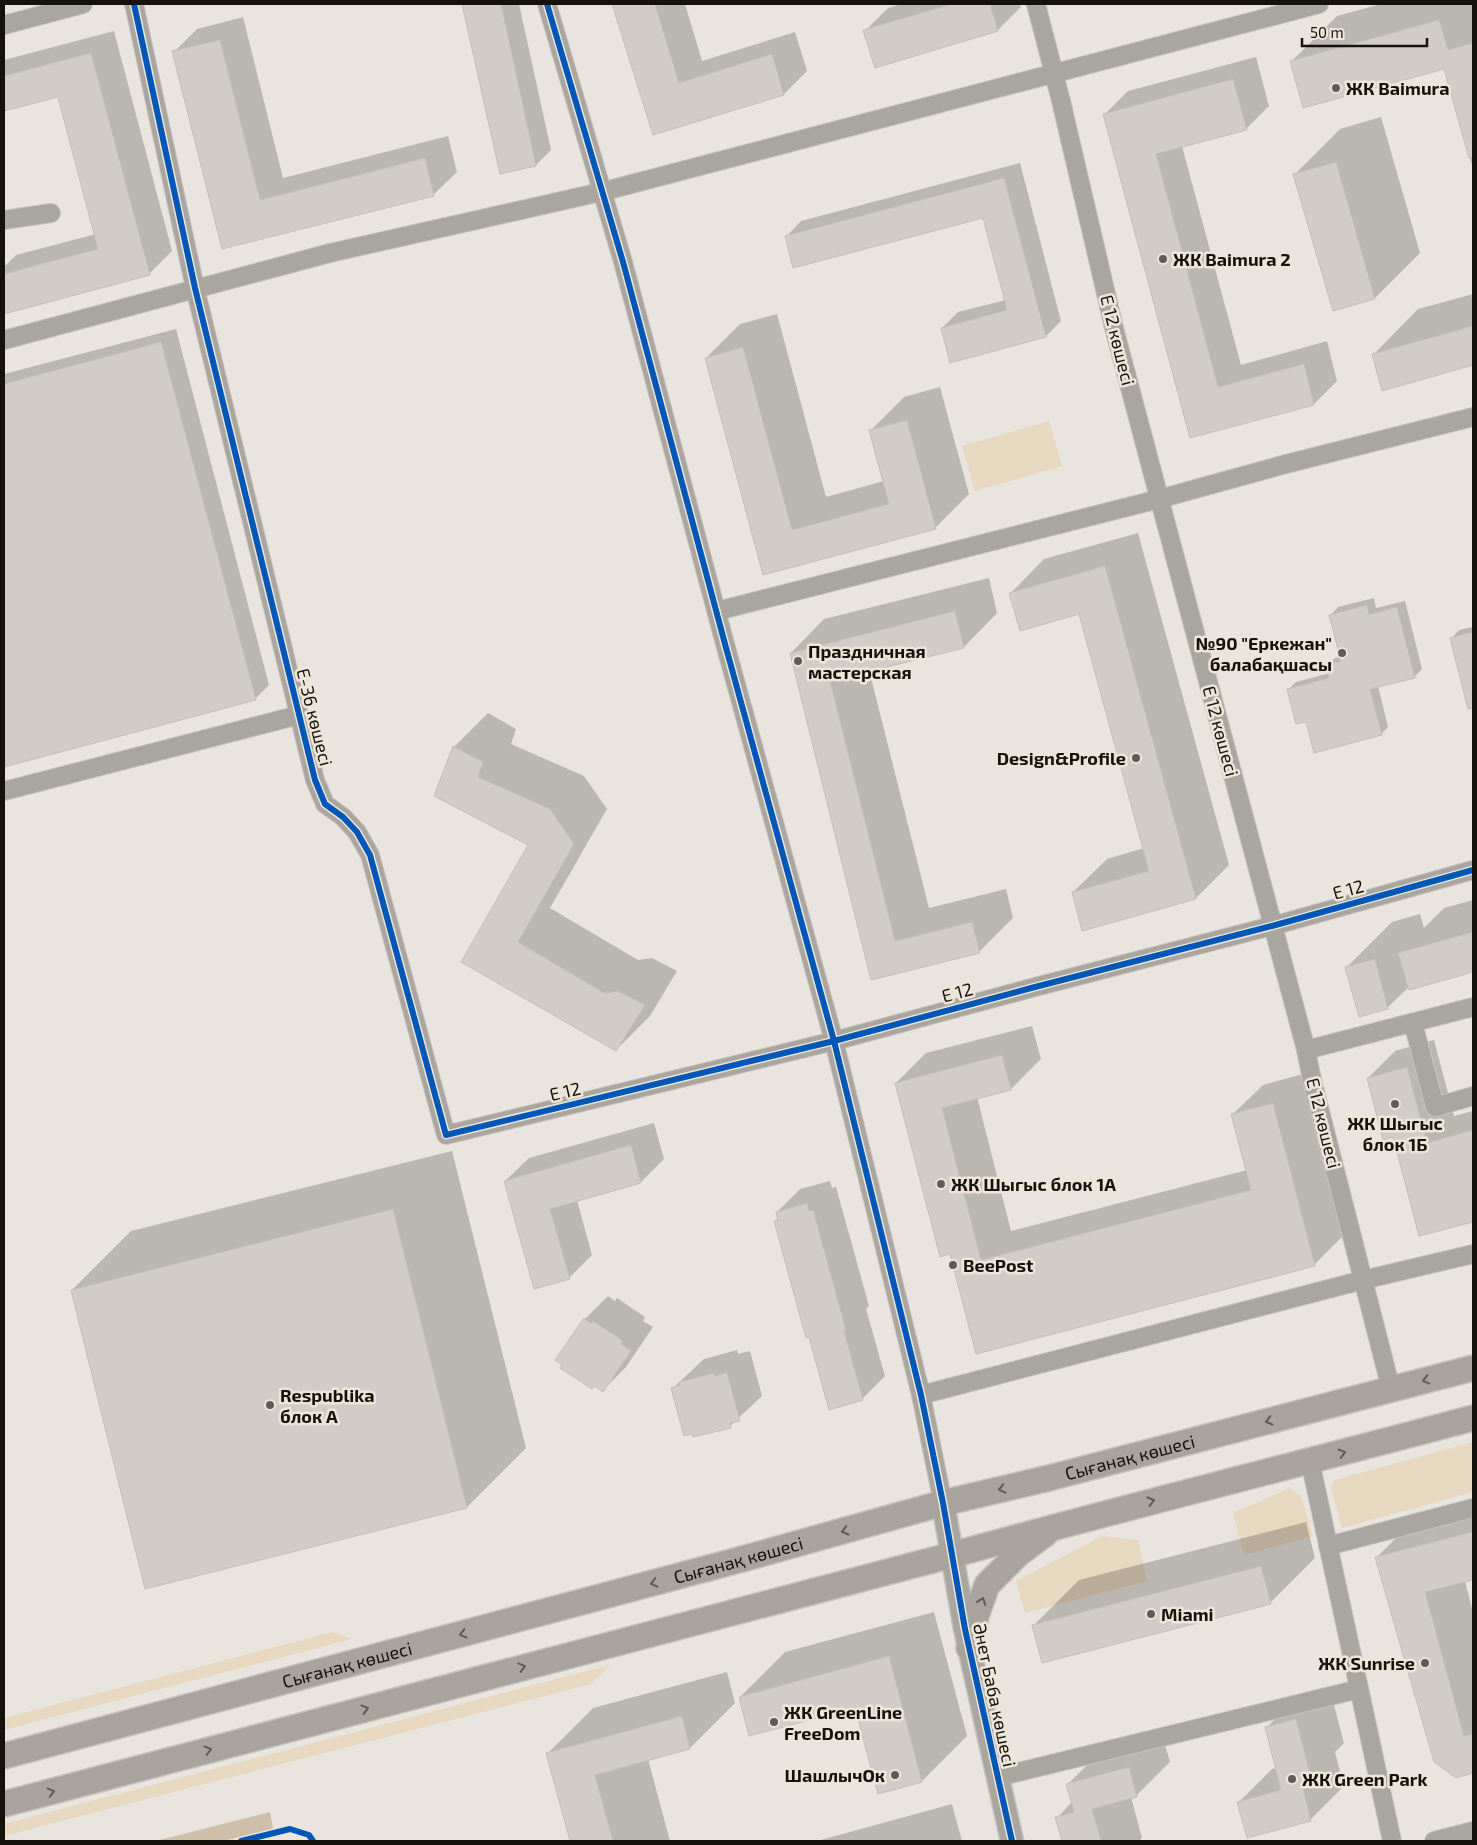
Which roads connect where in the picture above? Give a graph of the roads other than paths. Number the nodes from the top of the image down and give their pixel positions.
1 (83, 4) edge
2 (134, 4) edge
3 (547, 4) edge
4 (1036, 4) edge
5 (1319, 4) edge
6 (4, 25) edge
7 (1054, 73) junction
8 (601, 192) junction
9 (52, 213) dead end
10 (4, 220) edge
11 (195, 288) junction
12 (4, 340) edge
13 (1473, 418) edge
14 (1159, 499) junction
15 (718, 611) junction
16 (299, 715) junction
17 (4, 791) edge
18 (1473, 870) edge
19 (1272, 926) junction
20 (1473, 1007) edge
21 (1412, 1023) junction
22 (834, 1041) junction
23 (1306, 1050) junction
24 (1473, 1096) edge
25 (446, 1135) joint
26 (1473, 1254) edge
27 (1363, 1280) junction
28 (1473, 1368) edge
29 (1391, 1390) junction
30 (921, 1395) junction
31 (1473, 1418) edge
32 (1310, 1461) junction
33 (943, 1503) junction
34 (1473, 1508) edge
35 (1056, 1526) junction
36 (1328, 1546) junction
37 (952, 1554) junction
38 (969, 1648) junction
39 (1359, 1690) junction
40 (4, 1756) edge
41 (998, 1777) junction
42 (4, 1804) edge
43 (1473, 1831) edge
44 (1012, 1841) edge
45 (1392, 1841) edge
46 (1434, 1841) edge

1 - 6 street
2 - 11 street, Е-36 көшесі
3 - 8 street
4 - 7 street, Е 12 көшесі
5 - 7 street
7 - 8 street
7 - 14 street, Е 12 көшесі
8 - 11 street
8 - 15 street
9 - 10 street
11 - 12 street
11 - 16 street, Е-36 көшесі
13 - 14 street
14 - 15 street
14 - 19 street, Е 12 көшесі
15 - 22 street
16 - 17 street
16 - 25 street, Е-36 көшесі
18 - 19 street, E 12
19 - 22 street, E 12
19 - 23 street, Е 12 көшесі
20 - 21 street
21 - 23 street
21 - 24 street
22 - 25 street, E 12
22 - 30 street
23 - 27 street, Е 12 көшесі
26 - 27 street
27 - 29 street, Е 12 көшесі
27 - 30 street
28 -> 29 main road, Сығанақ көшесі
29 -> 33 main road, Сығанақ көшесі
30 - 33 street
32 -> 31 main road
35 -> 32 main road
32 - 36 street
33 - 37 street, Әнет Баба көшесі
33 -> 40 main road, Сығанақ көшесі
34 - 36 street
35 - 37 main road
38 -> 35 main road
36 - 39 street
37 - 38 street, Әнет Баба көшесі
42 -> 37 main road
38 - 41 street, Әнет Баба көшесі
39 - 41 street
39 - 45 street
41 - 44 street, Әнет Баба көшесі
43 - 46 street

